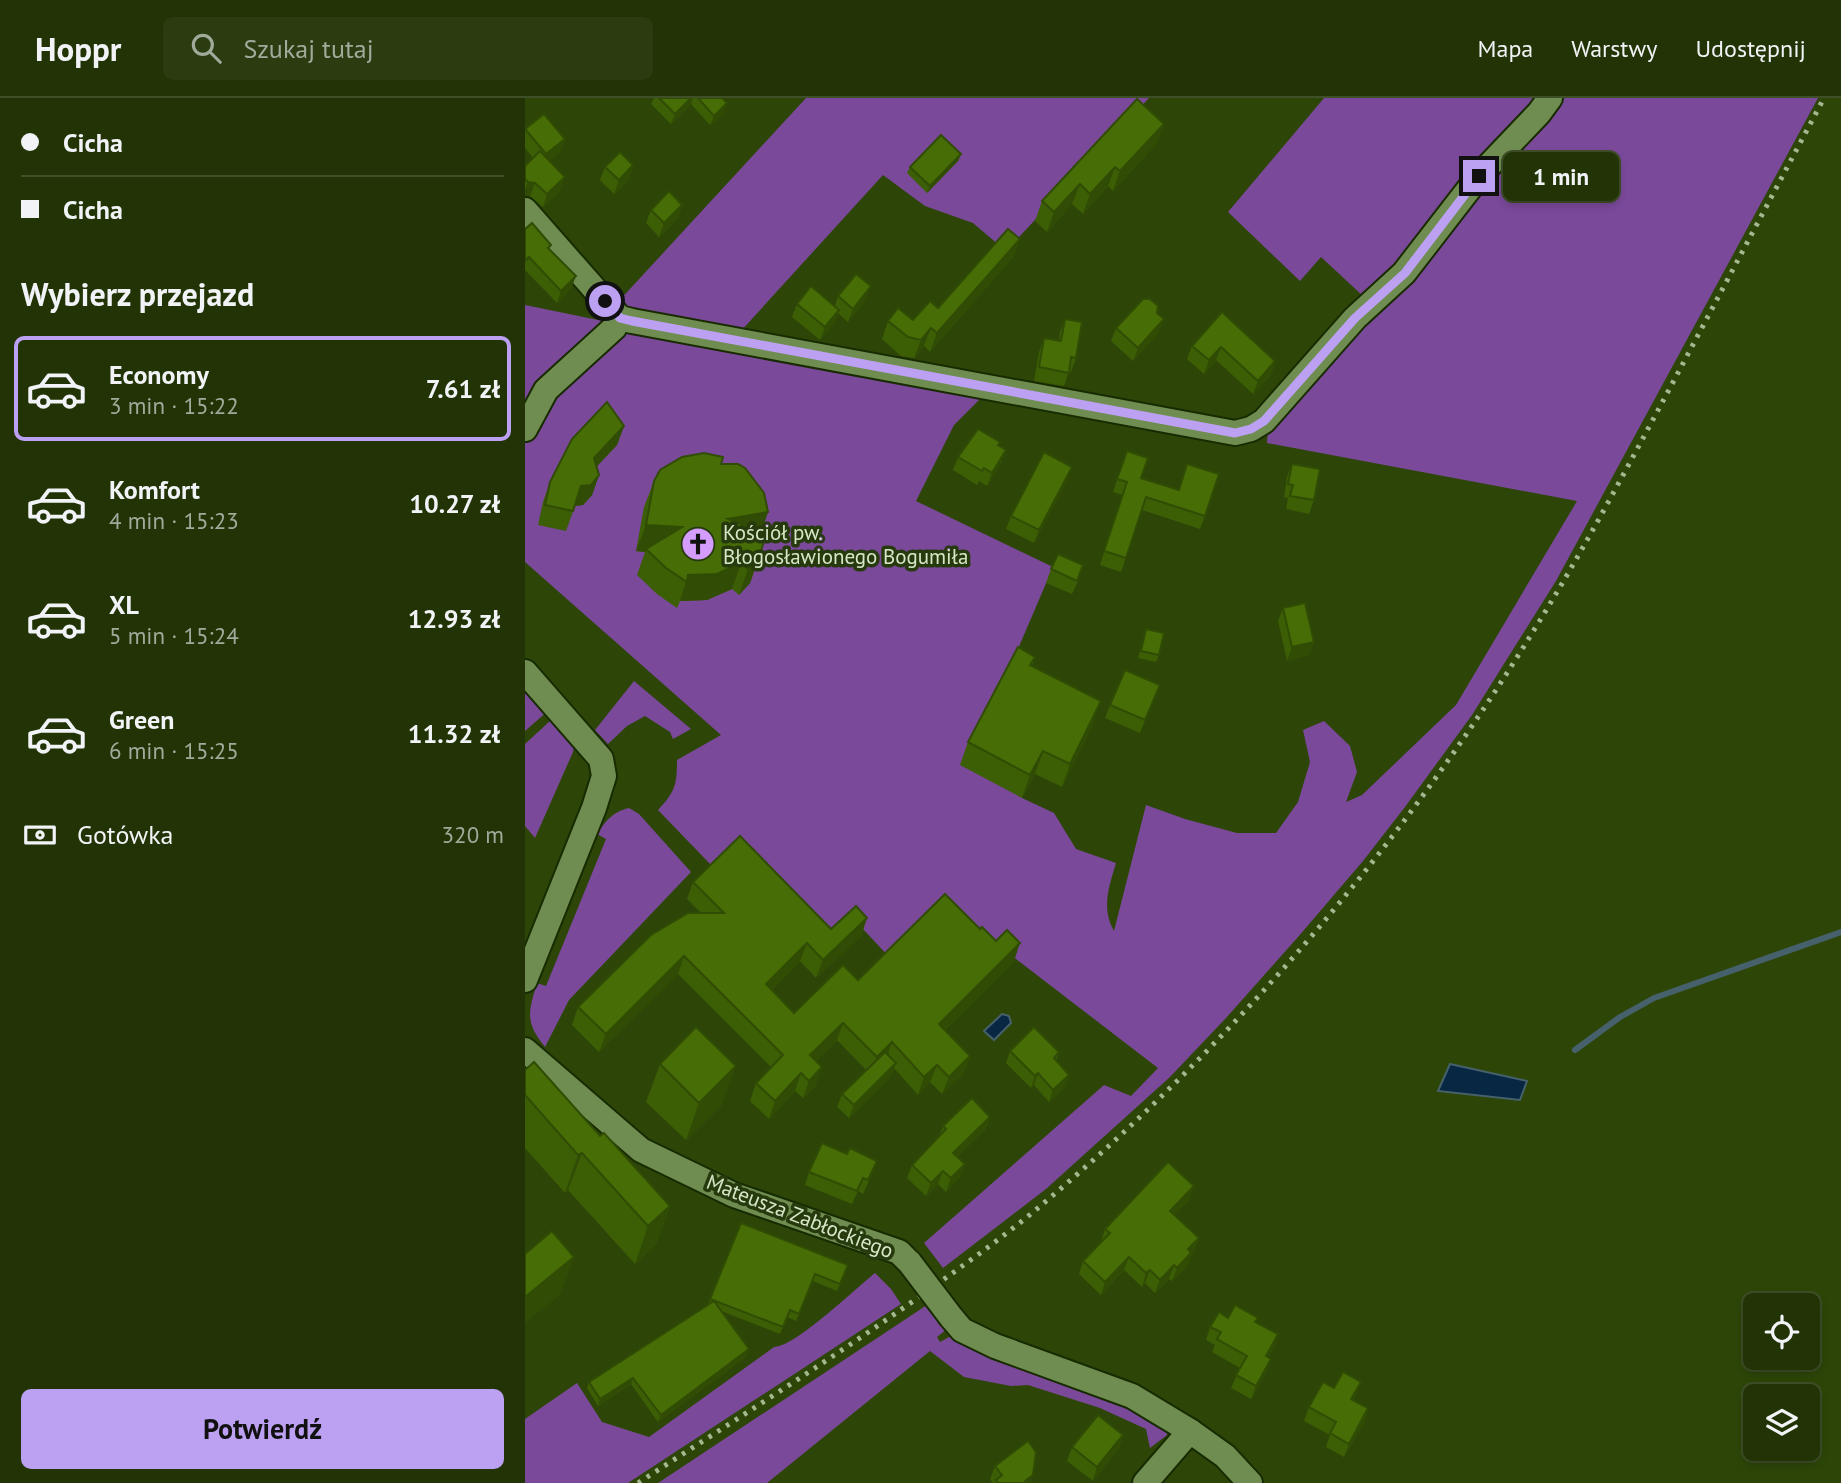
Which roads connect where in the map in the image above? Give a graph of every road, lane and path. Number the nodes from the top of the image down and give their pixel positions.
1 (1550, 98) edge
2 (525, 210) edge
3 (620, 318) junction
4 (525, 429) edge
5 (525, 672) edge
6 (525, 981) edge
7 (525, 1050) edge
8 (1190, 1431) junction
9 (1145, 1483) edge
10 (1249, 1483) edge

1 - 3 street
2 - 3 street
3 - 4 street
5 - 6 street
7 - 8 street, Mateusza Zabłockiego, bridge
8 - 9 street
8 - 10 street, Mateusza Zabłockiego

